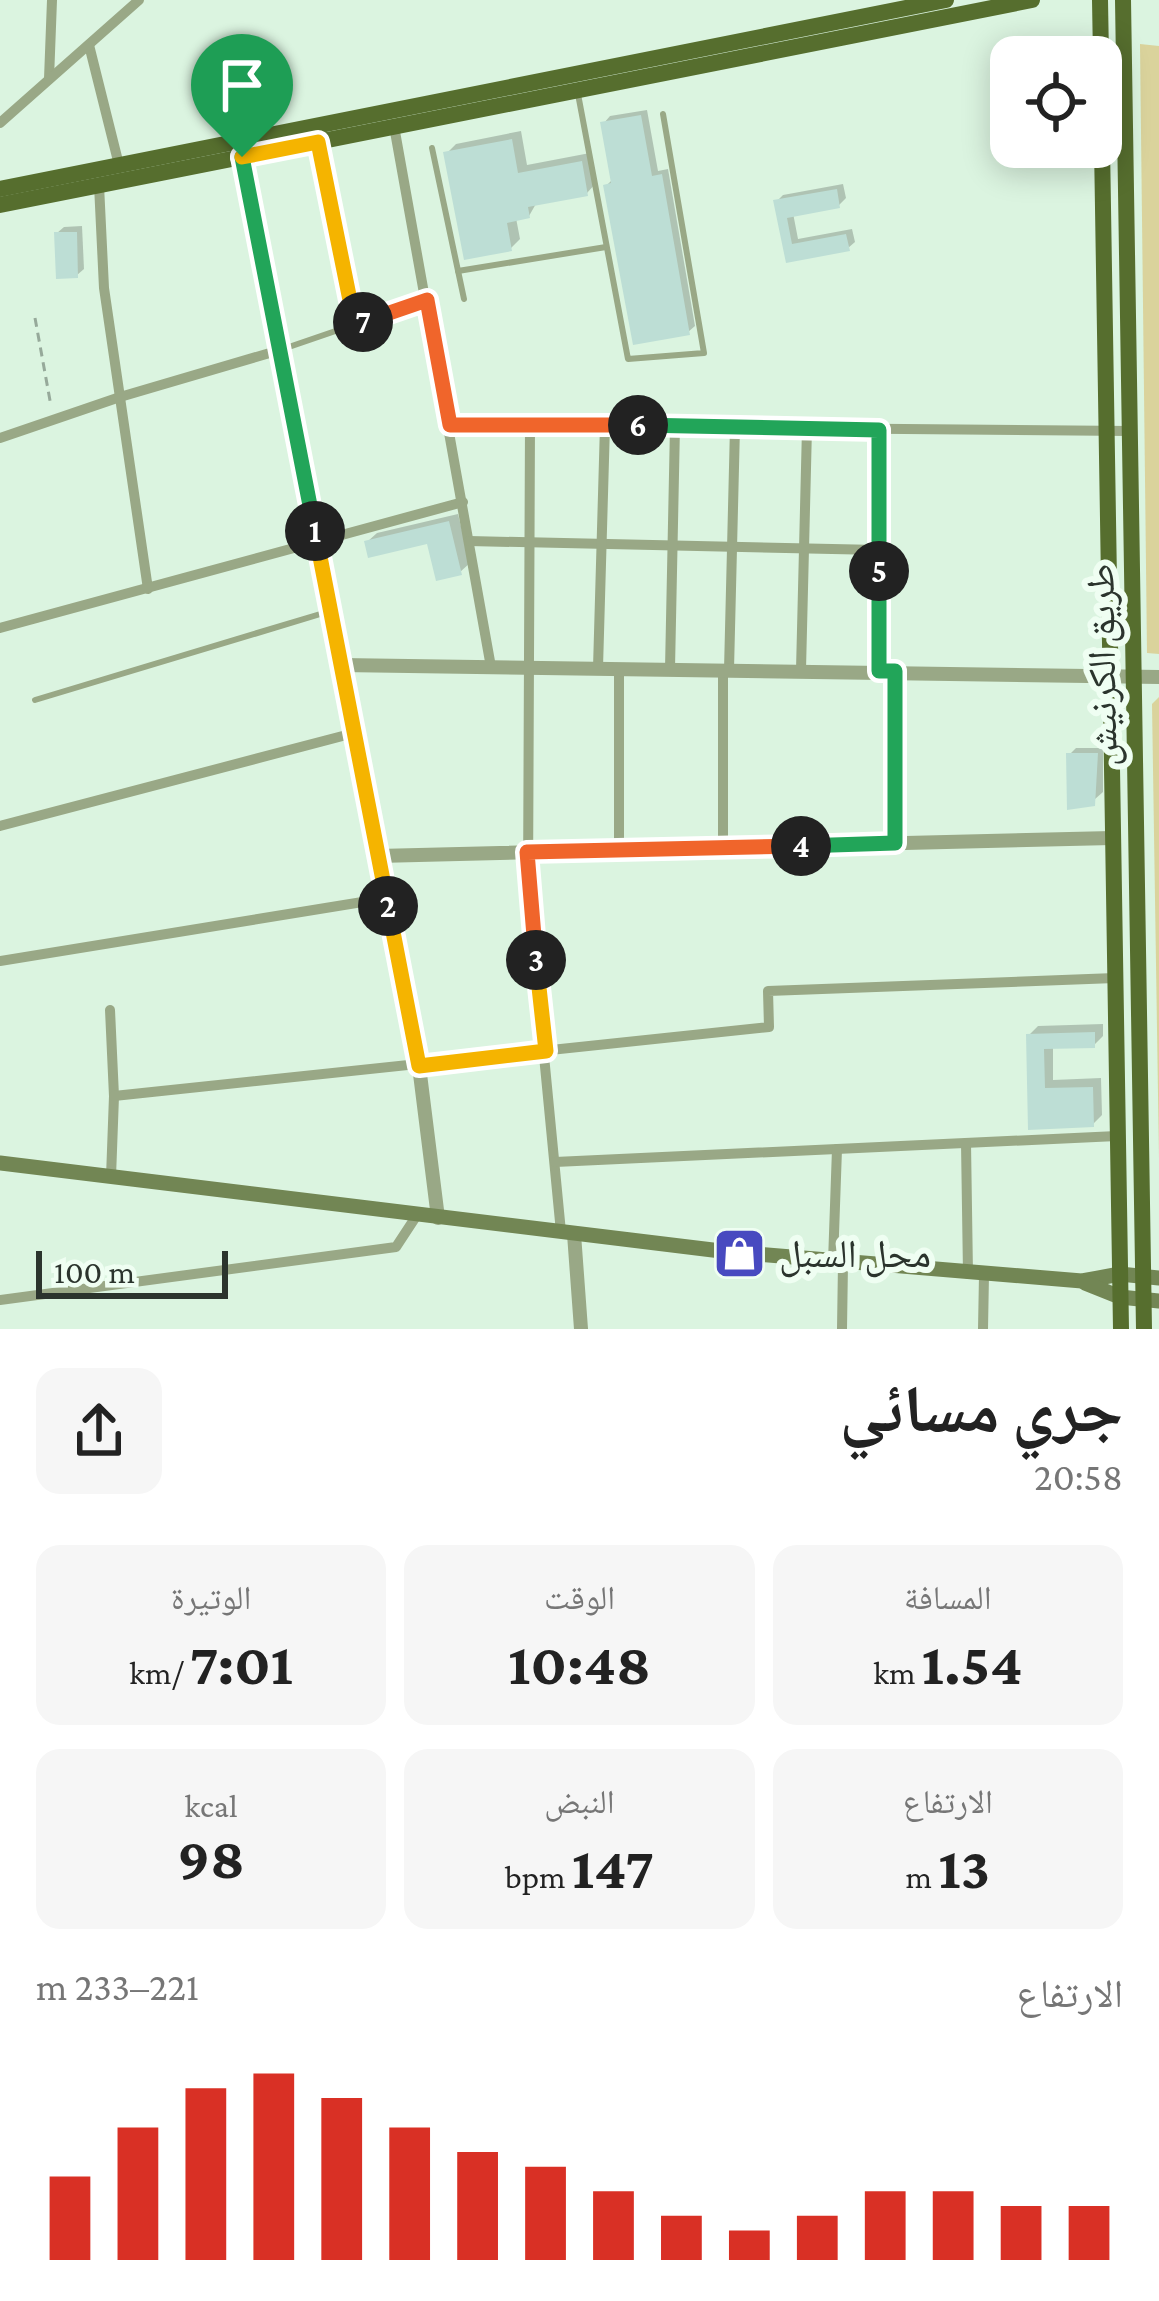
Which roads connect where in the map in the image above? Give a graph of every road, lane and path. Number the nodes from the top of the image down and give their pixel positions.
1 (52, 0) edge
2 (946, 0) edge
3 (1032, 0) edge
4 (1100, 0) edge
5 (1123, 0) edge
6 (133, 3) edge
7 (1101, 36) edge
8 (89, 45) junction
9 (49, 80) junction
10 (577, 90) junction
11 (663, 114) dead end
12 (0, 122) edge
13 (394, 126) junction
14 (318, 142) junction
15 (433, 148) dead end
16 (242, 157) junction
17 (119, 166) junction
18 (1102, 168) edge
19 (100, 185) junction
20 (0, 189) edge
21 (0, 205) edge
22 (606, 247) junction
23 (458, 271) junction
24 (464, 298) dead end
25 (427, 300) junction
26 (35, 318) dead end
27 (355, 325) junction
28 (280, 350) junction
29 (120, 397) junction
30 (54, 420) junction
31 (450, 425) junction
32 (530, 425) junction
33 (605, 425) junction
34 (675, 426) junction
35 (735, 427) junction
36 (807, 428) junction
37 (879, 430) junction
38 (1105, 430) junction
39 (1130, 430) junction
40 (0, 439) edge
41 (463, 502) junction
42 (470, 541) junction
43 (317, 542) junction
44 (530, 542) junction
45 (603, 544) junction
46 (670, 546) junction
47 (733, 547) junction
48 (804, 549) junction
49 (879, 550) junction
50 (148, 589) junction
51 (330, 610) junction
52 (0, 628) edge
53 (341, 665) junction
54 (490, 667) junction
55 (530, 667) junction
56 (598, 668) junction
57 (619, 668) junction
58 (670, 669) junction
59 (726, 669) junction
60 (801, 670) junction
61 (887, 671) junction
62 (1159, 676) edge
63 (1110, 677) junction
64 (1134, 677) junction
65 (35, 700) dead end
66 (354, 733) junction
67 (0, 826) edge
68 (1112, 838) junction
69 (895, 843) junction
70 (722, 848) junction
71 (619, 850) junction
72 (527, 852) junction
73 (378, 856) junction
74 (386, 898) junction
75 (0, 961) edge
76 (1115, 977) junction
77 (110, 1010) dead end
78 (546, 1051) junction
79 (419, 1066) junction
80 (115, 1096) junction
81 (1118, 1136) junction
82 (967, 1143) junction
83 (837, 1149) junction
84 (555, 1162) junction
85 (0, 1163) edge
86 (111, 1177) junction
87 (417, 1215) junction
88 (438, 1218) junction
89 (568, 1233) junction
90 (838, 1263) junction
91 (976, 1274) junction
92 (1120, 1274) junction
93 (1151, 1277) edge
94 (1082, 1281) junction
95 (1120, 1297) junction
96 (0, 1300) edge
97 (1151, 1300) edge
98 (581, 1329) edge
99 (842, 1329) edge
100 (982, 1329) edge
101 (1121, 1329) edge
102 (1144, 1329) edge

1 - 9 street
2 - 17 main road
3 - 10 main road
4 - 7 main road
5 - 39 main road, طريق الكرنيش
6 - 8 street
8 - 9 street
8 - 17 street
9 - 12 street
10 - 13 main road
10 - 22 lane
11 - 22 lane
13 - 14 main road
13 - 25 street
14 - 16 main road
14 - 27 lane
15 - 23 lane
16 - 19 main road
16 - 28 street
17 - 20 main road
18 - 38 main road, طريق الكرنيش
19 - 21 main road
19 - 29 street
22 - 23 lane
23 - 24 lane
25 - 27 lane
25 - 31 street
26 - 30 path
27 - 28 lane
28 - 29 street
28 - 43 street
29 - 30 street
29 - 50 street
30 - 40 street
31 - 32 street
31 - 41 street
32 - 33 street
32 - 44 street
33 - 34 street
33 - 45 street
34 - 35 street
34 - 46 street
35 - 36 street
35 - 47 street
36 - 37 street
36 - 48 street
37 - 38 street
37 - 49 street
38 - 39 street
38 - 63 main road, طريق الكرنيش
39 - 64 main road, طريق الكرنيش
41 - 42 street
41 - 43 street
42 - 44 street
42 - 54 street
43 - 50 street
43 - 51 street
44 - 45 street
44 - 55 street
45 - 46 street
45 - 56 street
46 - 47 street
46 - 58 street
47 - 48 street
47 - 59 street
48 - 49 street
48 - 60 street
49 - 61 street
50 - 52 street
51 - 53 street
51 - 65 lane
53 - 54 street
53 - 66 street
54 - 55 street
55 - 56 street
55 - 72 street
56 - 57 street
57 - 58 street
57 - 71 street
58 - 59 street
59 - 60 street
59 - 70 street
60 - 61 street
61 - 63 street
61 - 69 street
62 - 64 street
63 - 64 street
63 - 68 main road, طريق الكرنيش
64 - 93 main road, طريق الكرنيش
66 - 67 street
66 - 73 street
68 - 69 street
68 - 76 main road, طريق الكرنيش
69 - 70 street
70 - 71 street
71 - 72 street
72 - 73 street
72 - 78 street
73 - 74 street
74 - 75 street
74 - 79 street
76 - 78 street
76 - 81 main road, طريق الكرنيش
77 - 80 street
78 - 79 street
78 - 84 street
79 - 80 street
79 - 88 street
80 - 86 street
81 - 82 street
81 - 92 main road, طريق الكرنيش
82 - 83 street
82 - 91 street
83 - 84 street
83 - 90 street
84 - 89 street
85 - 86 main road
86 - 87 main road
87 - 88 main road
87 - 96 street
88 - 89 main road
89 - 90 main road
89 - 98 street
90 - 91 main road
90 - 99 street
91 - 94 main road
91 - 100 street
92 - 93 main road
92 - 94 main road
92 - 95 main road, طريق الكرنيش
93 - 97 main road, طريق الكرنيش
94 - 95 main road
95 - 97 main road
95 - 101 main road, طريق الكرنيش
97 - 102 main road, طريق الكرنيش

